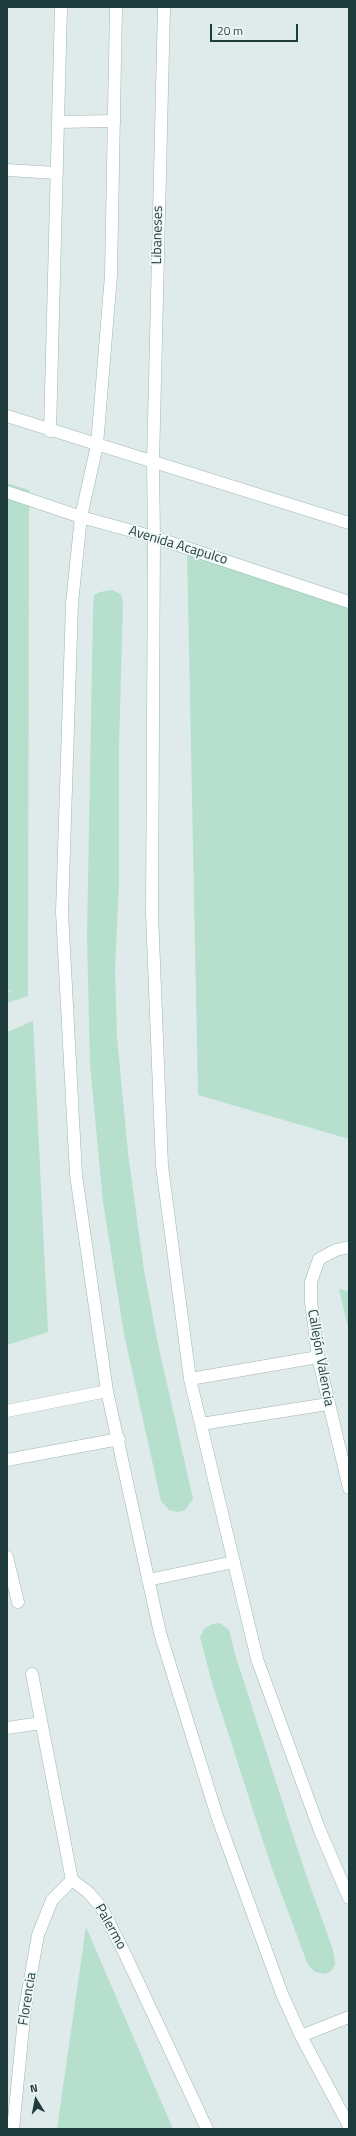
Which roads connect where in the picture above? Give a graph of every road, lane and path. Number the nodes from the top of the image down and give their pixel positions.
1 (61, 7) edge
2 (116, 7) edge
3 (164, 7) edge
4 (114, 121) junction
5 (58, 122) junction
6 (7, 170) edge
7 (57, 173) junction
8 (7, 416) edge
9 (50, 431) junction
10 (97, 445) junction
11 (153, 463) junction
12 (7, 492) edge
13 (81, 518) junction
14 (349, 523) edge
15 (154, 537) junction
16 (349, 602) edge
17 (349, 1247) edge
18 (318, 1357) junction
19 (190, 1379) junction
20 (107, 1391) junction
21 (328, 1404) junction
22 (7, 1411) edge
23 (201, 1424) junction
24 (119, 1440) junction
25 (7, 1460) edge
26 (349, 1488) edge
27 (7, 1558) edge
28 (234, 1562) junction
29 (148, 1580) junction
30 (18, 1602) dead end
31 (32, 1674) dead end
32 (41, 1723) junction
33 (7, 1728) edge
34 (72, 1880) junction
35 (349, 1898) edge
36 (349, 2017) edge
37 (301, 2036) junction
38 (349, 2126) edge
39 (13, 2129) edge
40 (206, 2129) edge

1 - 5 street
2 - 4 street
3 - 11 street, Libaneses
4 - 5 street
4 - 10 street
5 - 7 street
6 - 7 street
7 - 9 street
8 - 9 street
9 - 10 street
10 - 11 street
10 - 13 street
11 - 14 street
11 - 15 street, Libaneses
12 - 13 street, Avenida Acapulco
13 - 15 street, Avenida Acapulco
13 - 20 street
15 - 16 street, Avenida Acapulco
15 - 19 street, Libaneses
17 - 18 street, Callejón Valencia
18 - 19 street
18 - 21 street, Callejón Valencia
19 - 23 street, Libaneses
20 - 22 street
20 - 24 street
21 - 23 street
21 - 26 street, Callejón Valencia
23 - 28 street, Libaneses
24 - 25 street
24 - 29 street
27 - 30 street
28 - 29 street
28 - 35 street, Libaneses
29 - 37 street
31 - 32 street
32 - 33 street
32 - 34 street
34 - 39 street, Florencia
34 - 40 street, Palermo
36 - 37 street
37 - 38 street

